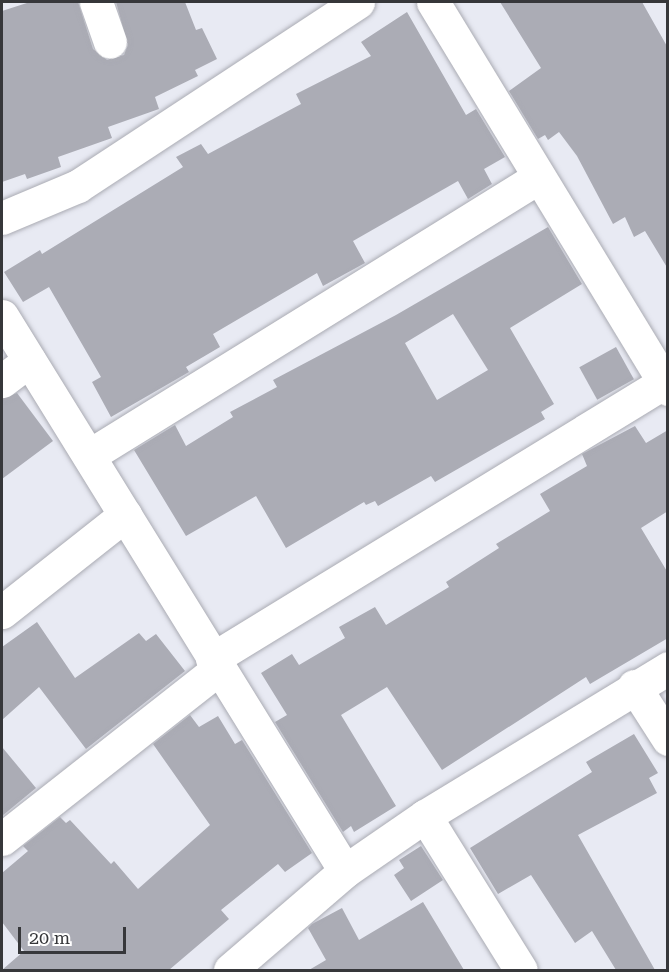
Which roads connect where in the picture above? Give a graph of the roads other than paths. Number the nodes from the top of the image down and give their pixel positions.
1 (96, 2) edge
2 (358, 2) edge
3 (433, 2) edge
4 (110, 42) dead end
5 (540, 177) junction
6 (2, 218) edge
7 (2, 316) edge
8 (29, 361) junction
9 (2, 381) edge
10 (666, 383) edge
11 (90, 455) junction
12 (125, 515) junction
13 (2, 612) edge
14 (215, 664) junction
15 (668, 668) edge
16 (634, 686) junction
17 (668, 739) edge
18 (425, 816) junction
19 (2, 839) edge
20 (345, 871) junction
21 (246, 965) edge
22 (521, 970) edge

1 - 4 street
2 - 6 street
3 - 5 street
5 - 10 street
5 - 11 street
7 - 8 street
8 - 9 street
8 - 11 street
10 - 14 street
11 - 12 street
12 - 13 street
12 - 14 street
14 - 19 street
14 - 20 street
15 - 16 street
16 - 17 street
16 - 18 street
18 - 20 street
18 - 22 street
20 - 21 street

